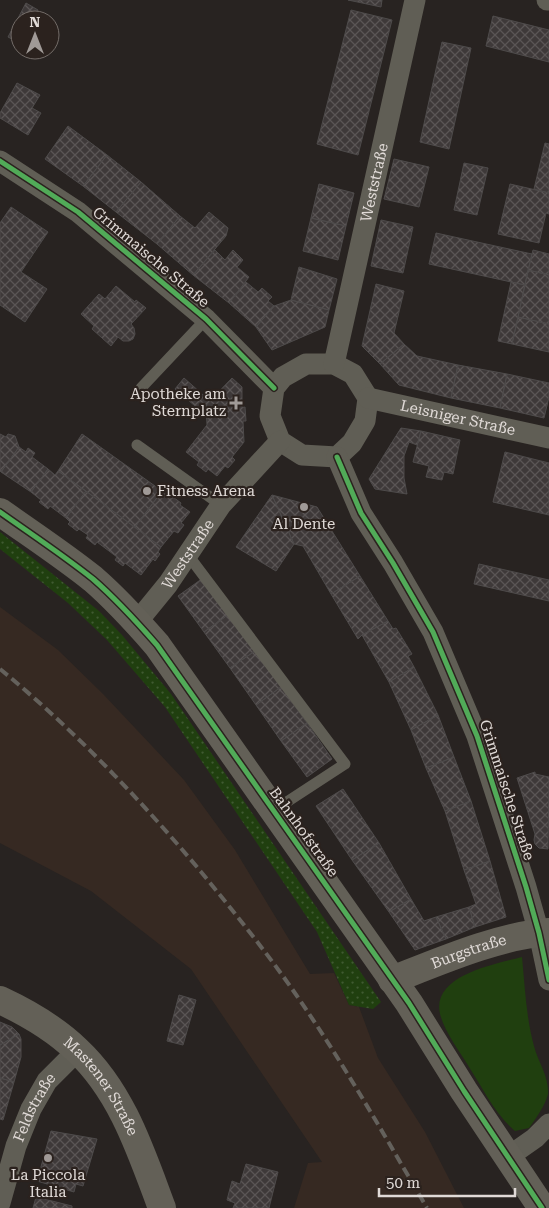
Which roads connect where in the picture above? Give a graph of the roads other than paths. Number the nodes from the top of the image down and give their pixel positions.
1 (415, 0) edge
2 (0, 161) edge
3 (206, 319) junction
4 (334, 364) junction
5 (141, 388) dead end
6 (274, 388) junction
7 (368, 398) junction
8 (549, 438) edge
9 (280, 441) junction
10 (137, 445) dead end
11 (337, 457) junction
12 (221, 505) junction
13 (0, 512) edge
14 (188, 555) junction
15 (137, 622) junction
16 (273, 811) junction
17 (544, 933) edge
18 (392, 980) junction
19 (549, 980) edge
20 (0, 1000) edge
21 (78, 1050) junction
22 (549, 1124) edge
23 (508, 1157) junction
24 (0, 1203) edge
25 (162, 1208) edge
26 (542, 1208) edge

1 - 4 street, Weststraße
2 - 3 street, Grimmaische Straße
3 - 5 lane
3 - 6 street, Grimmaische Straße
4 - 6 street
4 - 7 street
6 - 9 street
7 - 8 street, Leisniger Straße
7 - 11 street
9 - 11 street
9 - 12 street, Weststraße
10 - 12 lane
11 - 17 street, Grimmaische Straße
12 - 14 street, Weststraße
13 - 15 main road, Bahnhofstraße
14 - 15 street, Weststraße
14 - 16 lane
15 - 16 main road, Bahnhofstraße
16 - 18 main road, Bahnhofstraße
17 - 18 main road, Burgstraße
17 - 19 street, Grimmaische Straße
18 - 23 main road, Bahnhofstraße
20 - 21 main road, Mastener Straße
21 - 24 street, Feldstraße
21 - 25 main road, Mastener Straße
22 - 23 street
23 - 26 main road, Bahnhofstraße

